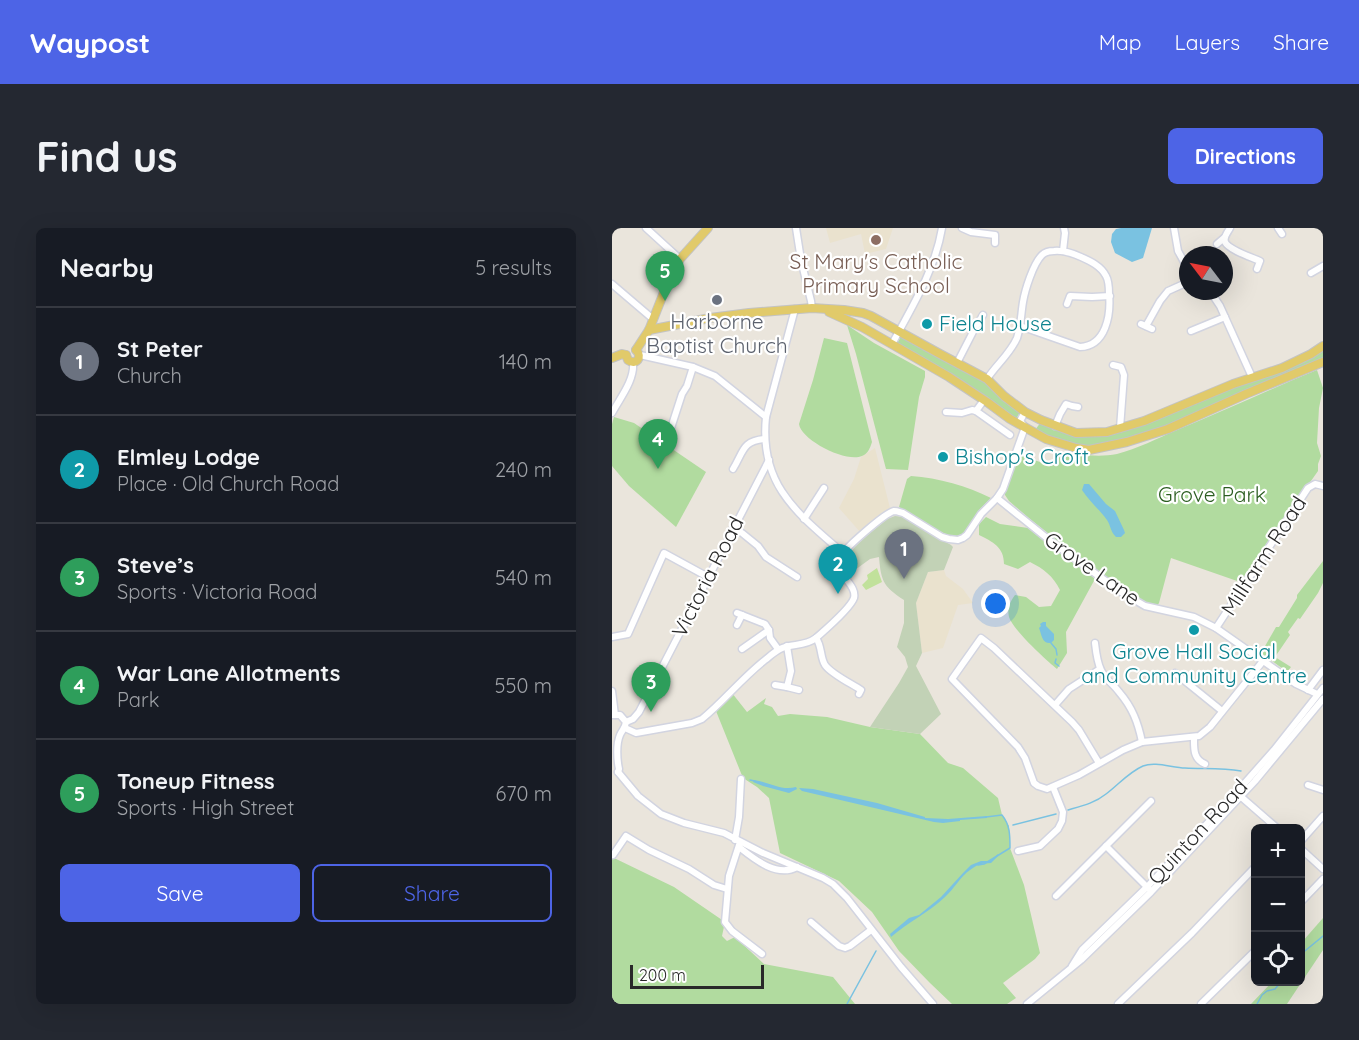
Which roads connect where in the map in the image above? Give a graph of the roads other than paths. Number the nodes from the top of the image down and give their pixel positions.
1 (646, 228) edge
2 (708, 228) edge
3 (796, 228) edge
4 (942, 228) edge
5 (962, 228) edge
6 (1064, 228) edge
7 (1174, 228) edge
8 (1230, 228) edge
9 (1000, 229) edge
10 (995, 235) junction
11 (1224, 238) junction
12 (995, 243) dead end
13 (1217, 244) dead end
14 (1063, 251) junction
15 (1179, 252) edge
16 (680, 259) junction
17 (1323, 266) edge
18 (1257, 269) dead end
19 (1311, 273) dead end
20 (612, 284) edge
21 (1179, 286) edge
22 (1110, 296) junction
23 (1216, 300) edge
24 (1067, 304) dead end
25 (812, 308) junction
26 (795, 309) junction
27 (822, 309) junction
28 (982, 314) dead end
29 (1225, 317) junction
30 (653, 319) junction
31 (1020, 326) junction
32 (1146, 326) dead end
33 (649, 330) junction
34 (1191, 331) dead end
35 (899, 332) junction
36 (892, 344) junction
37 (1323, 346) edge
38 (638, 352) junction
39 (627, 355) junction
40 (612, 358) edge
41 (1323, 362) edge
42 (633, 363) junction
43 (957, 363) junction
44 (1113, 365) dead end
45 (693, 367) junction
46 (1252, 378) junction
47 (987, 379) junction
48 (984, 400) junction
49 (1078, 407) dead end
50 (976, 411) junction
51 (612, 412) edge
52 (946, 412) dead end
53 (1025, 412) junction
54 (766, 417) junction
55 (1041, 420) junction
56 (1144, 421) junction
57 (1055, 426) junction
58 (1024, 427) junction
59 (671, 428) dead end
60 (1120, 428) junction
61 (1010, 435) dead end
62 (1149, 436) junction
63 (765, 439) junction
64 (769, 460) junction
65 (733, 468) dead end
66 (1323, 486) edge
67 (824, 488) dead end
68 (997, 498) junction
69 (804, 519) junction
70 (733, 528) junction
71 (843, 553) junction
72 (708, 576) junction
73 (797, 577) dead end
74 (737, 625) dead end
75 (1216, 628) junction
76 (769, 630) junction
77 (612, 637) edge
78 (816, 638) junction
79 (1095, 643) dead end
80 (787, 646) junction
81 (742, 649) dead end
82 (778, 649) junction
83 (1263, 661) junction
84 (1100, 669) junction
85 (1323, 670) edge
86 (1175, 673) dead end
87 (775, 685) dead end
88 (787, 687) junction
89 (1323, 688) edge
90 (799, 690) dead end
91 (861, 690) dead end
92 (1308, 690) junction
93 (612, 691) edge
94 (1318, 699) edge
95 (1055, 705) junction
96 (1222, 711) junction
97 (613, 715) edge
98 (624, 728) junction
99 (612, 733) edge
100 (1194, 738) junction
101 (1142, 742) junction
102 (615, 763) edge
103 (1099, 763) junction
104 (1201, 764) dead end
105 (615, 773) edge
106 (741, 779) dead end
107 (1308, 785) dead end
108 (1053, 787) junction
109 (1323, 790) edge
110 (1238, 795) junction
111 (1151, 801) dead end
112 (1323, 816) edge
113 (1272, 824) edge
114 (1305, 837) edge
115 (738, 843) junction
116 (1040, 846) junction
117 (1106, 846) junction
118 (1018, 851) dead end
119 (1305, 853) edge
120 (1043, 854) dead end
121 (613, 855) edge
122 (797, 867) junction
123 (1323, 869) edge
124 (1251, 871) edge
125 (1323, 879) edge
126 (727, 889) junction
127 (1149, 890) junction
128 (1056, 896) dead end
129 (1305, 898) edge
130 (811, 922) dead end
131 (871, 930) junction
132 (732, 931) junction
133 (726, 937) dead end
134 (762, 954) dead end
135 (1251, 955) edge
136 (933, 1004) edge
137 (1027, 1004) edge
138 (1118, 1004) edge
139 (1201, 1004) edge

1 - 16 street
2 - 16 main road
3 - 25 street
4 - 35 street
5 - 10 street
6 - 14 street
7 - 15 street
8 - 11 street
9 - 10 street
10 - 12 street
11 - 13 street
11 - 18 street
14 - 22 street
14 - 31 street
16 - 30 main road
17 - 19 street
20 - 30 street
21 - 32 street
22 - 24 street
22 - 31 street
23 - 29 street
25 - 26 main road
25 - 27 main road
26 - 33 main road
26 - 54 street
27 - 35 main road
27 - 36 main road
28 - 43 street
29 - 34 street
29 - 46 street
30 - 33 main road
31 - 47 street
33 - 38 main road
35 - 36 street
35 - 43 main road
36 - 48 main road
37 - 46 main road
38 - 39 main road
38 - 42 main road
38 - 45 street
39 - 40 main road
39 - 42 main road
41 - 62 main road
42 - 51 street
43 - 47 main road
44 - 60 street
45 - 54 street
45 - 59 street
46 - 56 main road
47 - 53 main road
48 - 50 street
48 - 58 main road
49 - 57 street
50 - 52 street
50 - 61 street
53 - 55 main road
53 - 58 street
54 - 63 street
55 - 57 main road
55 - 58 street
56 - 60 main road
56 - 62 main road
57 - 60 main road
58 - 62 main road
58 - 68 street
63 - 64 street
63 - 65 street
64 - 69 street
64 - 70 street, Victoria Road
66 - 75 street, Millfarm Road
67 - 69 street
68 - 71 street
68 - 75 street, Grove Lane
69 - 71 street
70 - 72 street, Victoria Road
70 - 73 street
71 - 78 street
72 - 77 street
72 - 98 street, Victoria Road
74 - 76 street
75 - 83 street, Grove Lane
76 - 81 street
76 - 82 street
78 - 80 street
78 - 91 street
79 - 84 street
80 - 82 street
80 - 88 street
82 - 98 street
83 - 92 street, Grove Lane
83 - 96 street
84 - 95 street
84 - 101 street
85 - 92 street
86 - 96 street
87 - 88 street
88 - 90 street
89 - 94 street, Quinton Road
92 - 94 street, Grove Lane
93 - 97 street
94 - 110 street, Quinton Road
95 - 103 street
95 - 108 street
96 - 100 street
97 - 98 street
98 - 99 street
98 - 102 street
100 - 101 street
100 - 104 street
101 - 103 street
102 - 105 street
103 - 108 street
105 - 115 street
106 - 115 street
107 - 109 street
108 - 116 street
110 - 113 street
110 - 127 street, Quinton Road
111 - 117 street
112 - 114 street
115 - 122 street
115 - 122 street
115 - 126 street
116 - 118 street
116 - 120 street
117 - 127 street
117 - 128 street
119 - 123 street
121 - 126 street
122 - 131 street
124 - 138 street
125 - 129 street
126 - 132 street
127 - 137 street, Quinton Road
130 - 131 street
131 - 136 street
132 - 133 street
132 - 134 street
135 - 139 street

